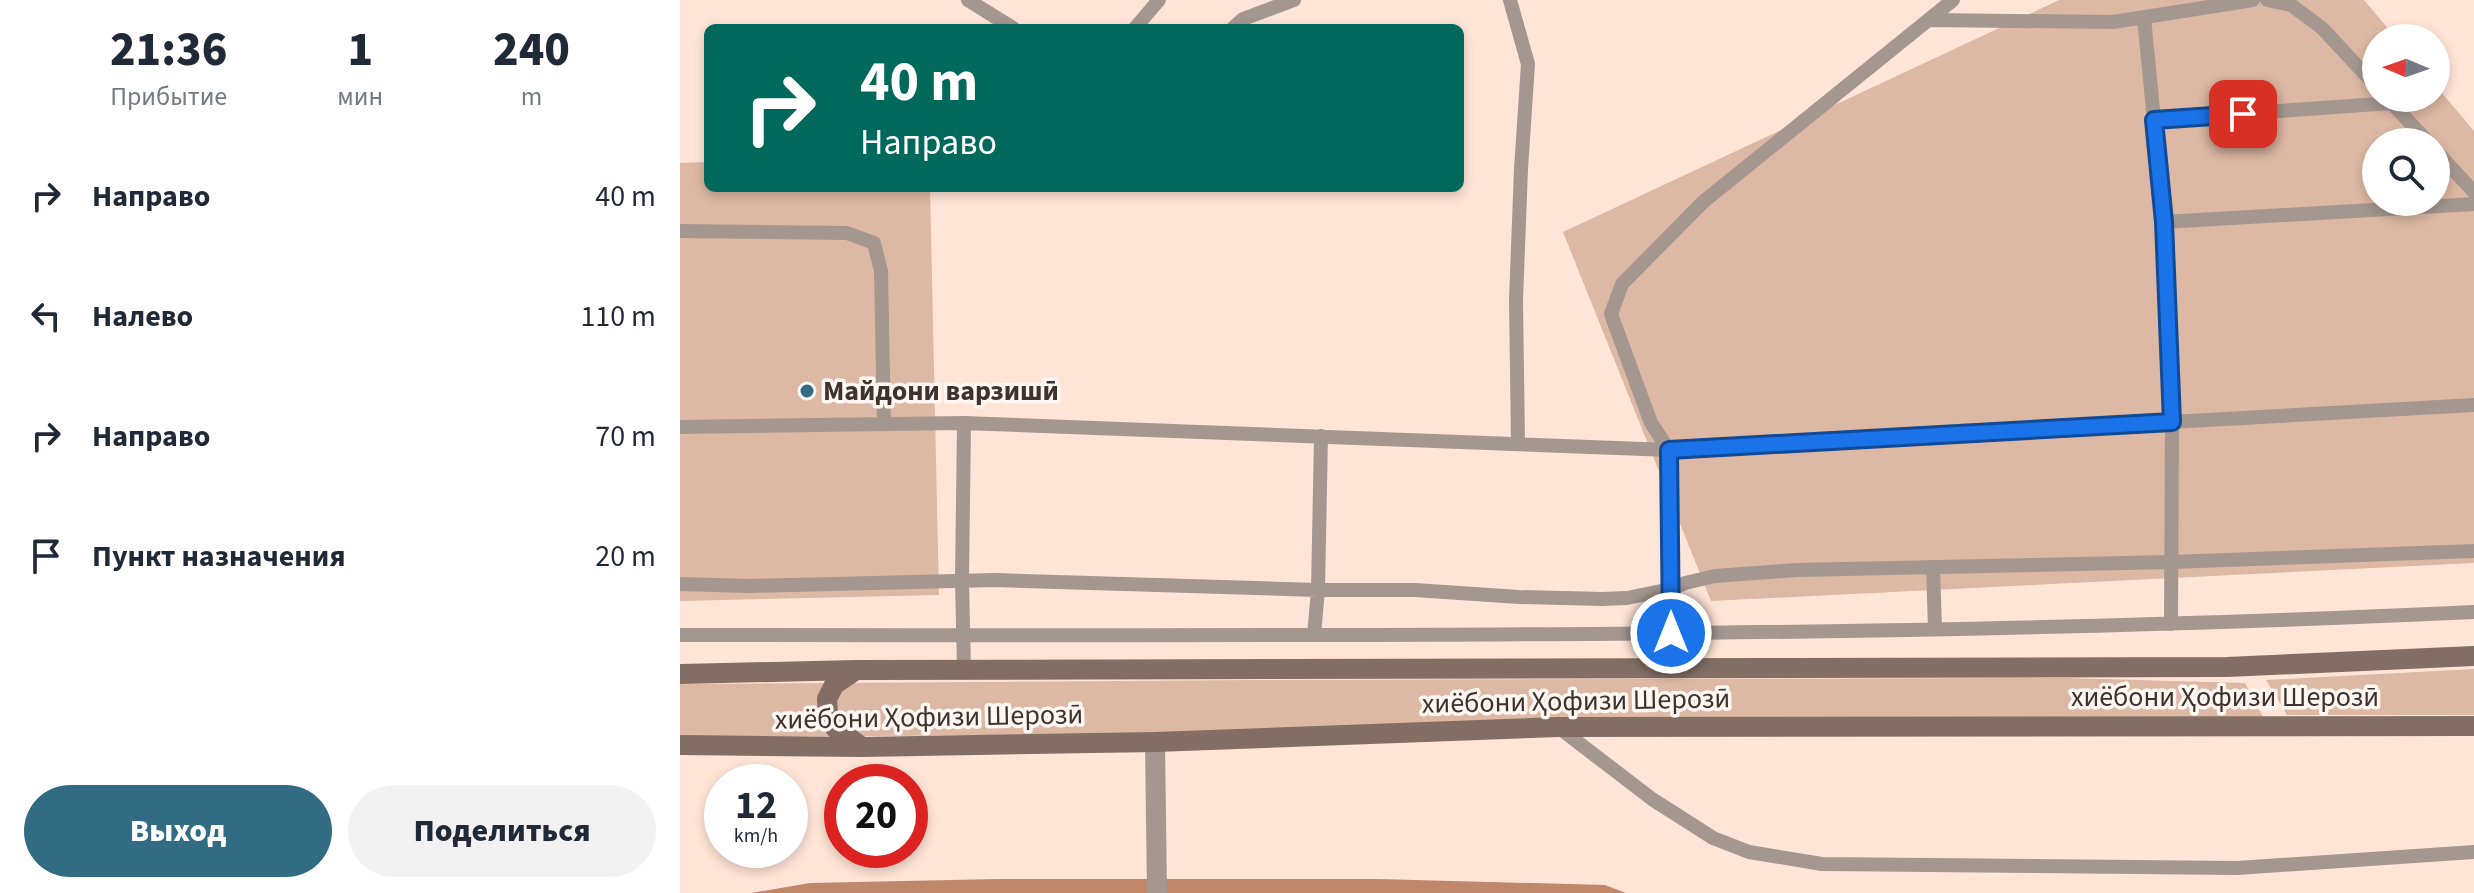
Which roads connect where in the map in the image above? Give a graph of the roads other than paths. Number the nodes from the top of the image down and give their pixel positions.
1 (968, 0) edge
2 (1159, 0) edge
3 (1294, 0) edge
4 (1510, 0) edge
5 (1953, 0) edge
6 (2253, 0) edge
7 (2267, 0) edge
8 (2144, 18) junction
9 (1929, 20) junction
10 (1007, 24) edge
11 (1138, 24) edge
12 (1237, 24) edge
13 (2362, 71) edge
14 (2362, 102) edge
15 (2400, 112) edge
16 (2154, 120) junction
17 (2415, 128) edge
18 (2450, 166) edge
19 (2474, 192) edge
20 (2474, 204) edge
21 (2164, 222) junction
22 (680, 231) edge
23 (2474, 405) edge
24 (2172, 422) junction
25 (964, 423) junction
26 (884, 424) junction
27 (680, 427) edge
28 (1321, 436) junction
29 (1518, 444) junction
30 (1669, 450) junction
31 (2474, 551) edge
32 (2171, 562) junction
33 (1933, 567) junction
34 (962, 580) junction
35 (680, 584) edge
36 (1671, 589) junction
37 (1318, 590) junction
38 (2474, 612) edge
39 (2171, 624) junction
40 (1935, 629) junction
41 (1671, 633) junction
42 (680, 635) edge
43 (963, 635) junction
44 (1314, 635) junction
45 (2474, 656) edge
46 (856, 670) junction
47 (964, 670) junction
48 (680, 674) edge
49 (2474, 726) edge
50 (1558, 727) junction
51 (1155, 742) junction
52 (680, 745) edge
53 (862, 747) junction
54 (2474, 852) edge
55 (1157, 893) edge

1 - 10 lane
2 - 11 lane
3 - 12 lane
4 - 29 lane
5 - 9 lane
6 - 8 lane
7 - 13 lane
8 - 9 lane
8 - 16 lane
9 - 30 lane
14 - 16 lane
15 - 17 lane
16 - 21 lane
18 - 19 lane
20 - 21 lane
21 - 24 lane
22 - 26 lane
23 - 24 lane
24 - 30 lane
24 - 32 lane
25 - 26 lane
25 - 28 lane
25 - 34 lane
26 - 27 lane
28 - 29 lane
28 - 37 lane
29 - 30 lane
30 - 36 lane
31 - 32 lane
32 - 33 lane
32 - 39 lane
33 - 36 lane
33 - 40 lane
34 - 35 lane
34 - 37 lane
34 - 43 lane
36 - 37 lane
36 - 41 lane
37 - 44 lane
38 - 39 lane
39 - 40 lane
40 - 41 lane
41 - 44 lane
42 - 43 lane
43 - 44 lane
43 - 47 lane
45 - 47 main road, хиёбони Ҳофизи Шерозӣ
46 - 47 main road, хиёбони Ҳофизи Шерозӣ
46 - 48 main road, хиёбони Ҳофизи Шерозӣ
46 - 53 main road
49 - 50 main road, хиёбони Ҳофизи Шерозӣ
50 - 51 main road, хиёбони Ҳофизи Шерозӣ
50 - 54 lane
51 - 53 main road, хиёбони Ҳофизи Шерозӣ
51 - 55 street
52 - 53 main road, хиёбони Ҳофизи Шерозӣ

